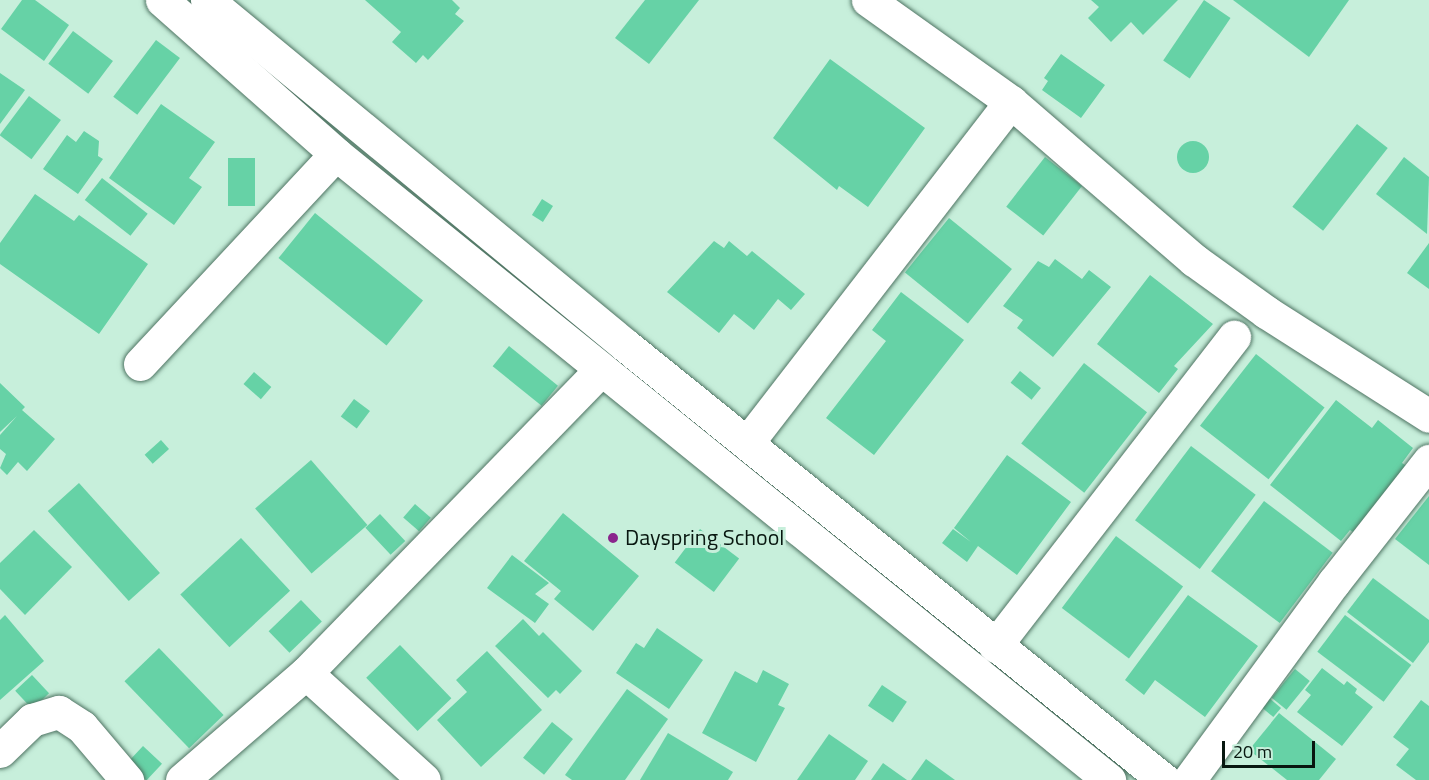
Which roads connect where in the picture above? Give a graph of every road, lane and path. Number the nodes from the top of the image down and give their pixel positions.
1 (162, 0) edge
2 (207, 0) edge
3 (868, 0) edge
4 (1011, 102) junction
5 (336, 154) junction
6 (1234, 337) dead end
7 (140, 364) dead end
8 (600, 371) junction
9 (1429, 416) edge
10 (747, 443) junction
11 (1429, 461) edge
12 (995, 646) junction
13 (306, 673) junction
14 (0, 751) edge
15 (127, 780) edge
16 (182, 780) edge
17 (424, 780) edge
18 (1109, 780) edge
19 (1164, 780) edge
20 (1189, 780) edge

1 - 5 street
2 - 10 street
3 - 4 street
4 - 9 street
4 - 10 street
5 - 7 street
5 - 8 street
6 - 12 street
8 - 13 street
8 - 18 street
10 - 12 street
11 - 20 street
12 - 19 street
13 - 16 street
13 - 17 street
14 - 15 street

